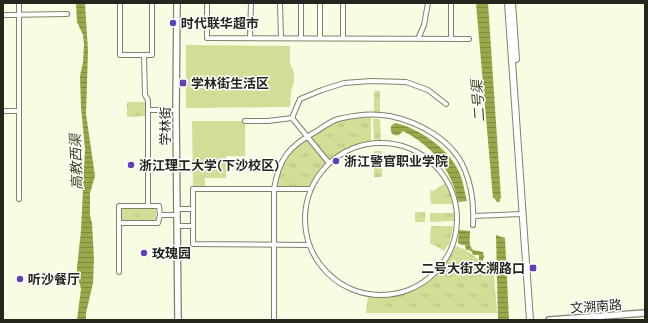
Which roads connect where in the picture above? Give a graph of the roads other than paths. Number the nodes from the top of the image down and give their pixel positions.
1 (19, 3) edge
2 (120, 3) edge
3 (152, 3) edge
4 (177, 3) edge
5 (207, 3) edge
6 (250, 3) edge
7 (280, 3) edge
8 (301, 3) edge
9 (320, 3) edge
10 (343, 3) edge
11 (428, 3) edge
12 (451, 3) edge
13 (508, 3) edge
14 (512, 3) edge
15 (66, 14) dead end
16 (3, 15) edge
17 (19, 15) junction
18 (250, 38) junction
19 (281, 38) junction
20 (301, 38) junction
21 (320, 38) junction
22 (343, 38) junction
23 (451, 38) junction
24 (469, 38) dead end
25 (418, 39) junction
26 (144, 55) junction
27 (446, 104) dead end
28 (148, 110) junction
29 (176, 110) junction
30 (3, 111) edge
31 (19, 111) junction
32 (292, 118) junction
33 (245, 121) dead end
34 (308, 137) junction
35 (329, 163) junction
36 (274, 189) junction
37 (311, 189) junction
38 (19, 199) dead end
39 (148, 206) junction
40 (193, 209) junction
41 (177, 212) junction
42 (523, 214) junction
43 (160, 215) junction
44 (474, 216) junction
45 (119, 223) junction
46 (473, 225) dead end
47 (178, 226) junction
48 (193, 226) junction
49 (274, 245) junction
50 (309, 245) junction
51 (119, 272) dead end
52 (645, 313) edge
53 (178, 320) edge
54 (274, 320) edge
55 (532, 320) edge
56 (549, 320) edge

1 - 17 street
2 - 26 street
3 - 26 street
4 - 29 main road, 学林街
5 - 18 street
6 - 18 street
7 - 19 street
8 - 20 street
9 - 21 street
10 - 22 street
11 - 25 street
12 - 23 street
13 - 42 main road
14 - 55 main road
15 - 17 street
16 - 17 street
17 - 31 street
18 - 19 street
19 - 20 street
20 - 21 street
21 - 22 street
22 - 25 street
23 - 24 street
23 - 25 street
26 - 28 street
27 - 32 street
28 - 29 street
28 - 39 street
29 - 41 main road, 学林街
30 - 31 street
31 - 38 street
32 - 33 street
32 - 34 street
34 - 35 street
34 - 36 street
34 - 44 street
35 - 37 street
35 - 50 street
36 - 37 street
36 - 40 street
36 - 49 street
37 - 50 street
39 - 43 street
39 - 45 street
40 - 41 street
40 - 48 street
41 - 43 street
41 - 47 main road, 学林街
42 - 44 street
42 - 55 main road
43 - 45 street
44 - 46 street
45 - 51 street
47 - 48 street
47 - 53 main road, 学林街
48 - 49 street
49 - 50 street
49 - 54 street
52 - 56 main road, 文溯南路

